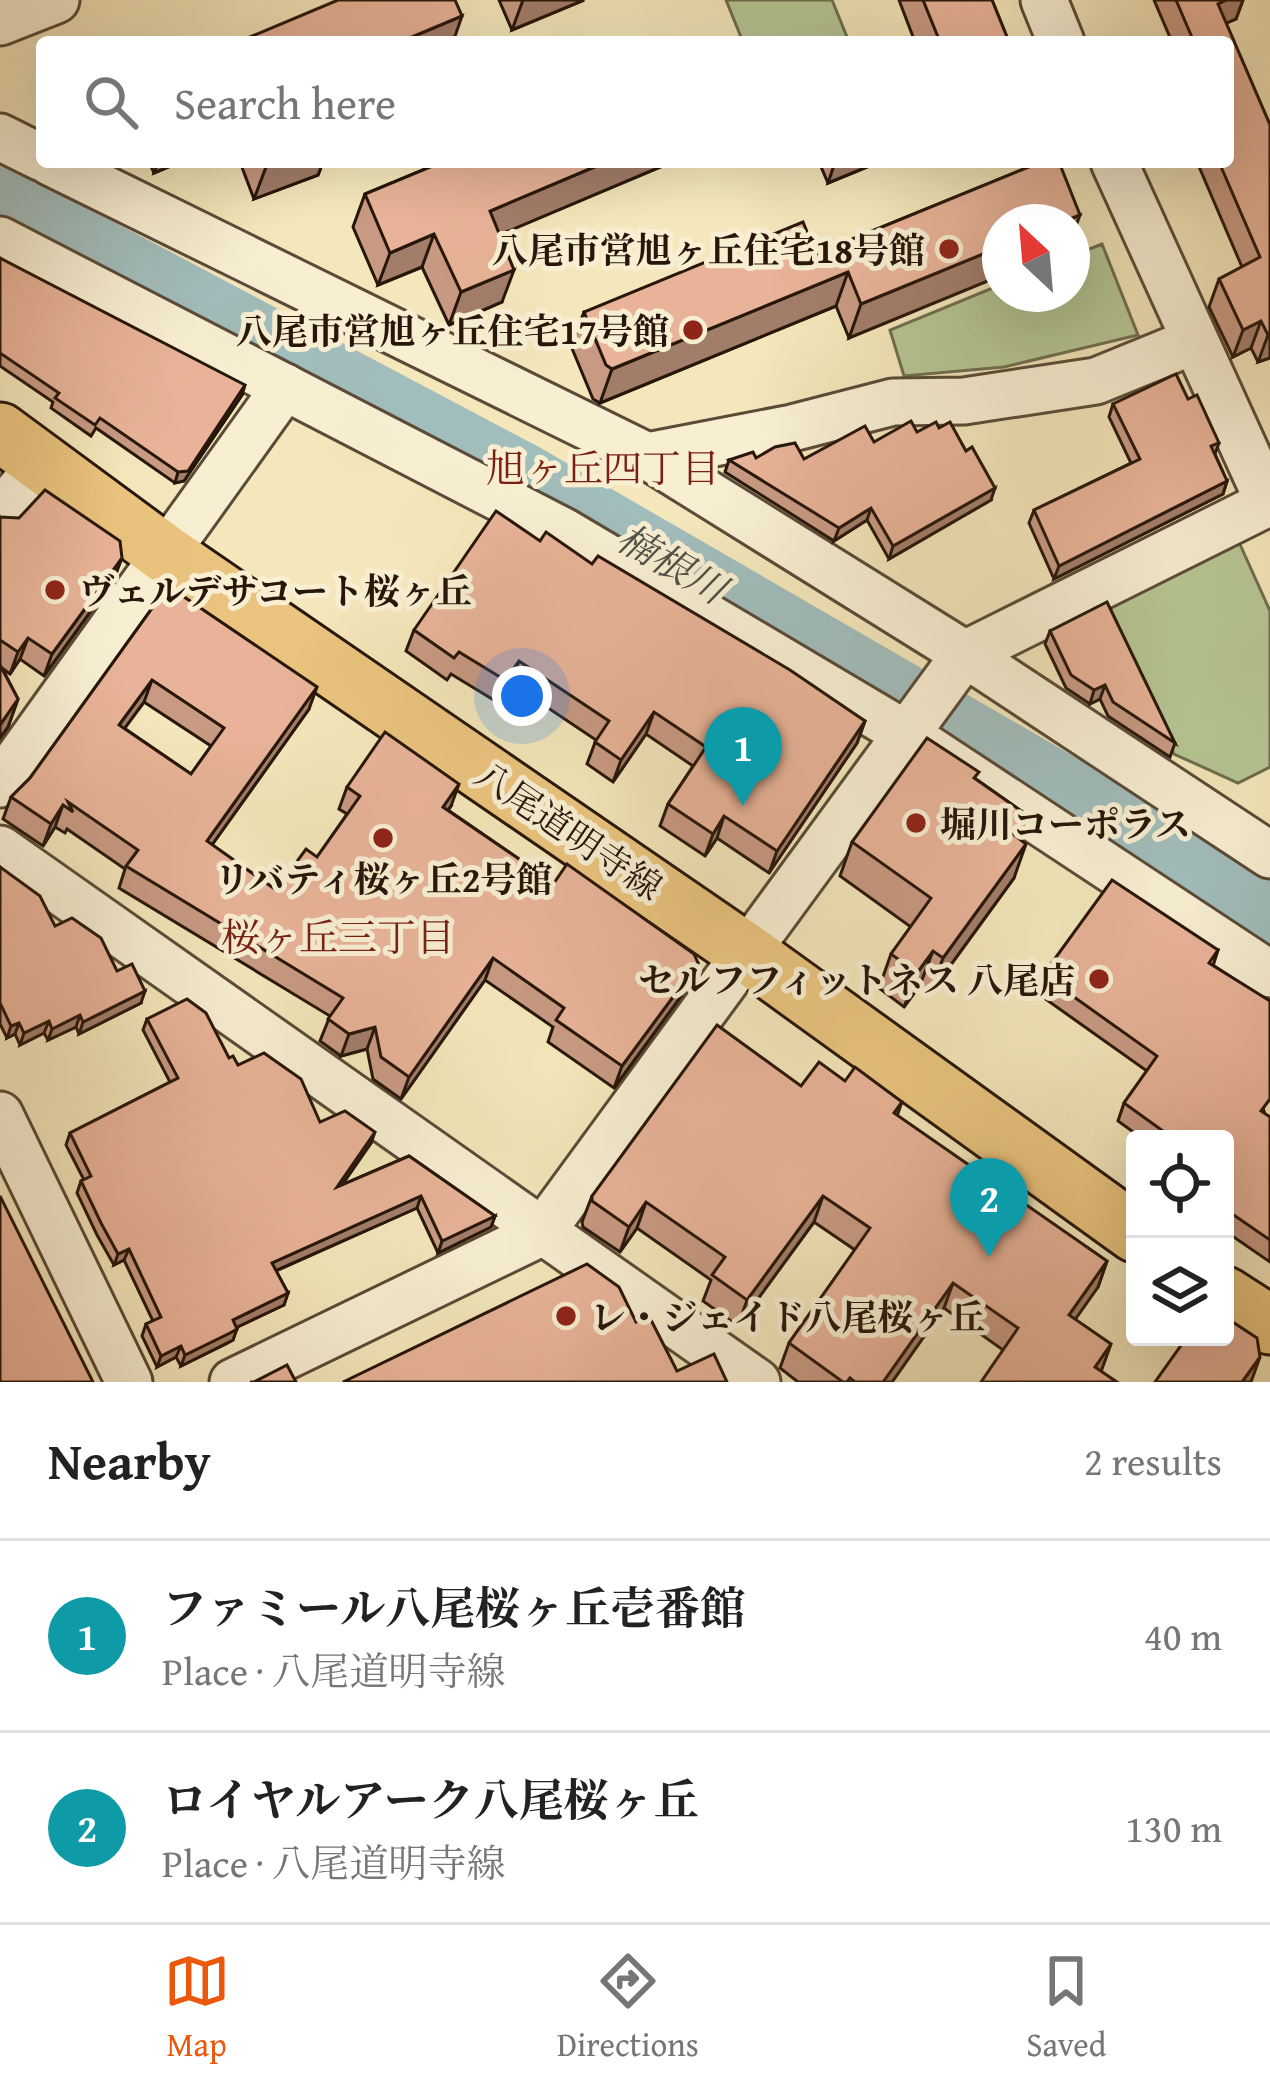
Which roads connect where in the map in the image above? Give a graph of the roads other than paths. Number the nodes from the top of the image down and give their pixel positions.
1 (56, 0) edge
2 (1044, 0) edge
3 (0, 22) edge
4 (1059, 36) edge
5 (0, 137) edge
6 (36, 155) edge
7 (62, 168) edge
8 (1117, 168) edge
9 (0, 241) edge
10 (1194, 340) junction
11 (286, 387) junction
12 (21, 447) edge
13 (647, 456) junction
14 (1269, 502) edge
15 (0, 514) edge
16 (164, 553) junction
17 (965, 654) junction
18 (906, 734) junction
19 (0, 784) edge
20 (1263, 843) edge
21 (0, 849) edge
22 (744, 951) junction
23 (1270, 974) edge
24 (0, 1114) edge
25 (1126, 1227) edge
26 (541, 1233) junction
27 (1234, 1302) edge
28 (1270, 1325) edge
29 (129, 1382) edge
30 (233, 1382) edge
31 (757, 1382) edge

1 - 3 street
2 - 4 street
5 - 6 street
7 - 13 street
8 - 10 street
9 - 11 street
10 - 13 street
10 - 14 street
11 - 16 street
11 - 18 street
12 - 15 street
12 - 16 main road, 八尾道明寺線
13 - 17 street
14 - 17 street
16 - 19 street
16 - 22 main road, 八尾道明寺線
17 - 18 street
17 - 20 street
18 - 22 street
18 - 23 street
21 - 26 street
22 - 25 main road, 八尾道明寺線
22 - 26 street
24 - 29 street
26 - 30 street
26 - 31 street
27 - 28 main road

